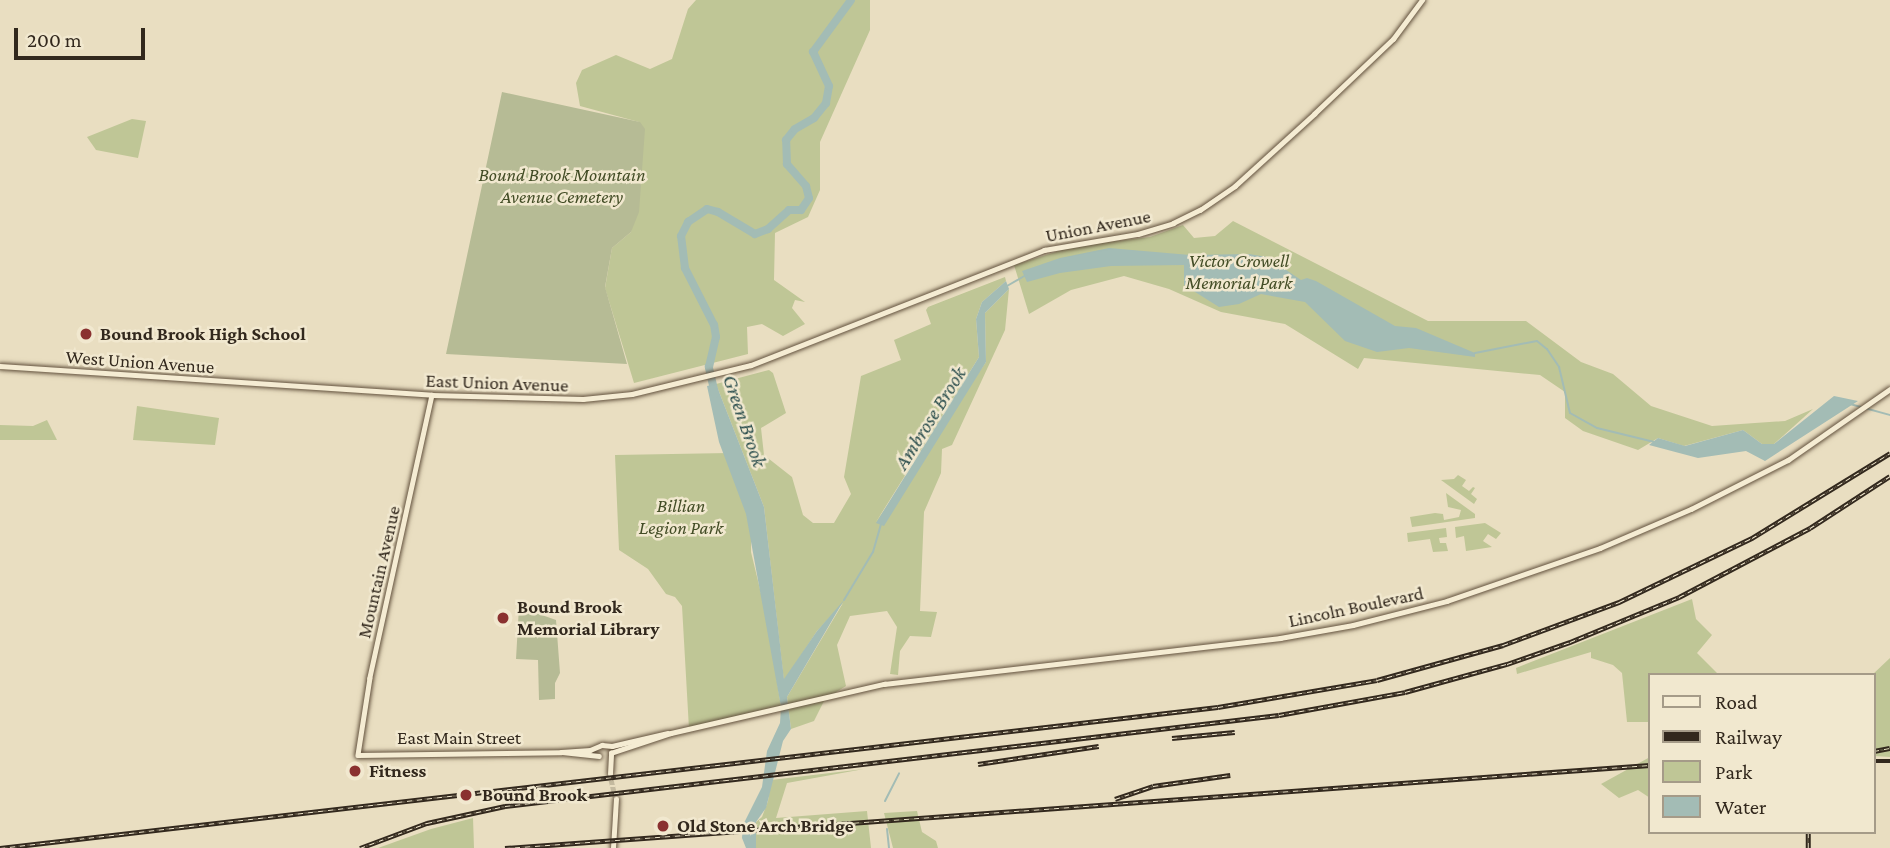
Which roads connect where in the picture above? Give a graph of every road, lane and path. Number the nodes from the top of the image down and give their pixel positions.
1 (1422, 0) edge
2 (0, 366) edge
3 (714, 374) joint
4 (278, 386) joint
5 (1890, 389) edge
6 (432, 396) junction
7 (671, 733) junction
8 (608, 746) junction
9 (597, 748) junction
10 (561, 752) junction
11 (358, 755) joint
12 (610, 755) junction
13 (600, 757) junction
14 (608, 767) junction
15 (610, 774) tunnel mouth
16 (617, 799) tunnel mouth
17 (613, 848) edge

1 - 3 main road, Union Avenue
2 - 4 main road, West Union Avenue
3 - 6 main road, East Union Avenue
4 - 6 main road, East Union Avenue
5 - 7 main road, Lincoln Boulevard
6 - 11 main road, Mountain Avenue
7 - 8 main road
7 - 12 main road
8 - 9 main road, East Main Street
8 - 12 main road
9 - 10 main road, East Main Street
9 - 13 main road
10 - 11 main road, East Main Street
10 - 13 main road, East Main Street
12 - 13 main road
12 - 14 main road
13 - 14 main road
14 - 15 main road
16 - 17 main road

